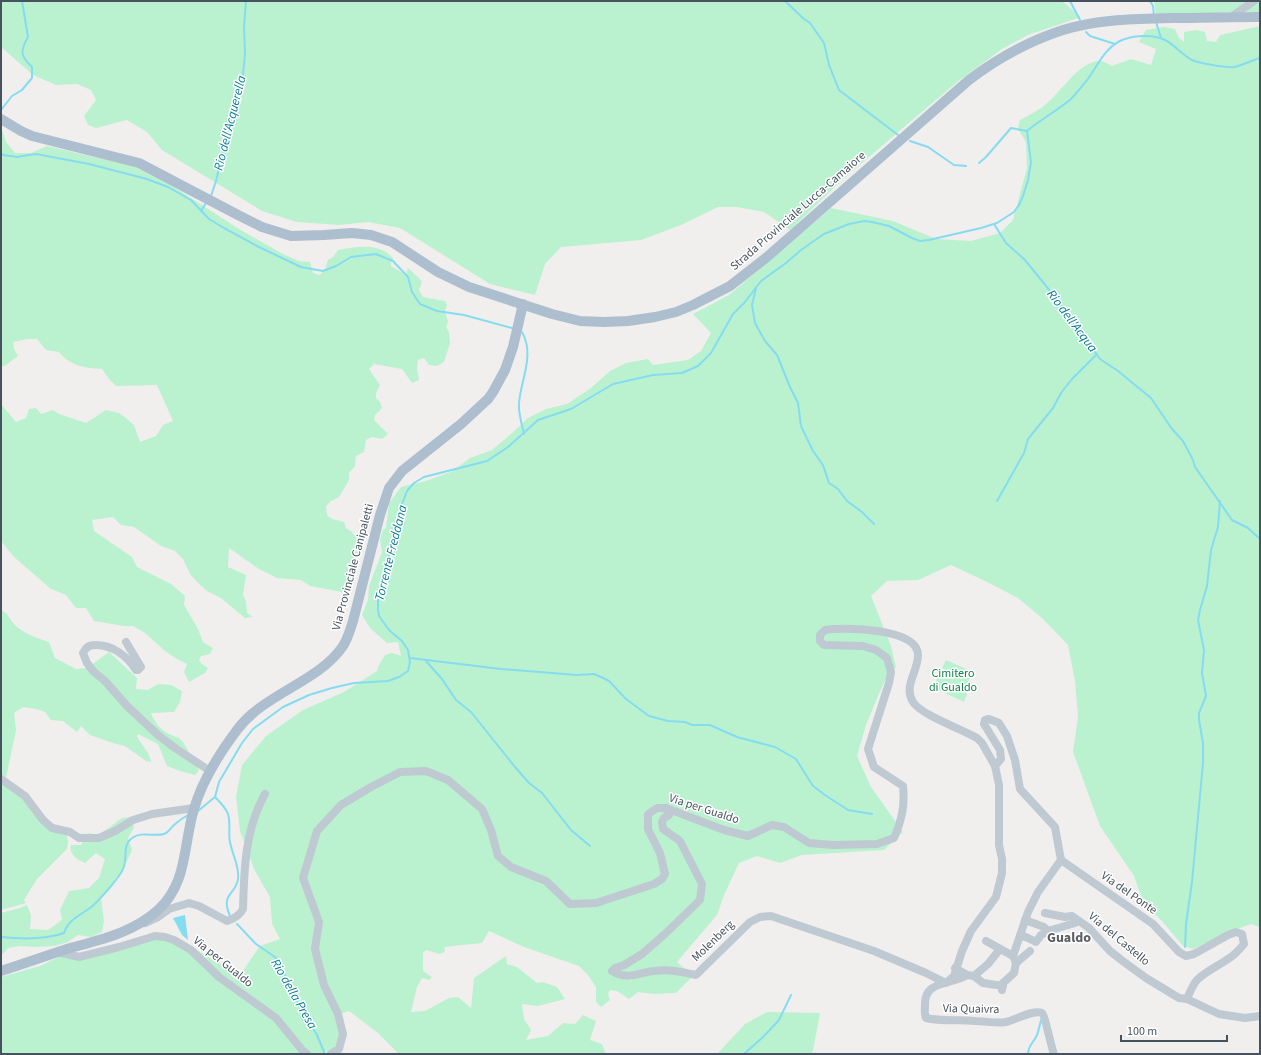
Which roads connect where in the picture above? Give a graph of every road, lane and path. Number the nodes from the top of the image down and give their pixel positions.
1 (1254, 1) edge
2 (1231, 17) junction
3 (1260, 17) edge
4 (1, 119) edge
5 (523, 304) junction
6 (126, 642) dead end
7 (995, 766) junction
8 (210, 771) junction
9 (1, 779) edge
10 (265, 794) dead end
11 (666, 808) junction
12 (193, 813) junction
13 (1060, 860) junction
14 (1045, 913) dead end
15 (1025, 920) junction
16 (1078, 921) junction
17 (138, 925) junction
18 (1048, 931) junction
19 (1020, 936) junction
20 (986, 942) dead end
21 (1000, 949) junction
22 (1030, 951) dead end
23 (58, 952) junction
24 (1014, 960) junction
25 (955, 968) junction
26 (1, 971) edge
27 (970, 975) junction
28 (946, 983) junction
29 (1187, 999) junction
30 (1260, 1016) edge
31 (307, 1054) edge
32 (331, 1054) edge
33 (1054, 1054) edge

1 - 2 street
2 - 3 main road, Strada Provinciale Lucca-Camaiore
2 - 5 main road, Strada Provinciale Lucca-Camaiore
4 - 5 main road, Strada Provinciale Lucca-Camaiore
5 - 8 main road, Via Provinciale Canipaletti
6 - 8 street
7 - 11 street, Via per Gualdo
7 - 13 street
7 - 25 street, Via per Gualdo
8 - 12 main road, Via Provinciale Canipaletti
9 - 12 street
10 - 17 street
11 - 28 street, Molenberg
11 - 32 street, Via per Gualdo
12 - 17 main road, Via Provinciale Canipaletti
13 - 15 street
13 - 29 street, Via del Ponte
14 - 16 street
15 - 18 street
15 - 19 street
16 - 18 street
16 - 29 street, Via del Castello
17 - 23 main road, Via Provinciale Canipaletti
18 - 19 street
19 - 24 street
20 - 21 street
21 - 24 street
21 - 27 street
22 - 24 street
23 - 26 main road, Via Provinciale Canipaletti
23 - 31 street, Via per Gualdo
24 - 27 street
25 - 27 street
25 - 28 street, Via per Gualdo
27 - 28 street, Via Quaivra
28 - 33 street, Via Quaivra
29 - 30 street

